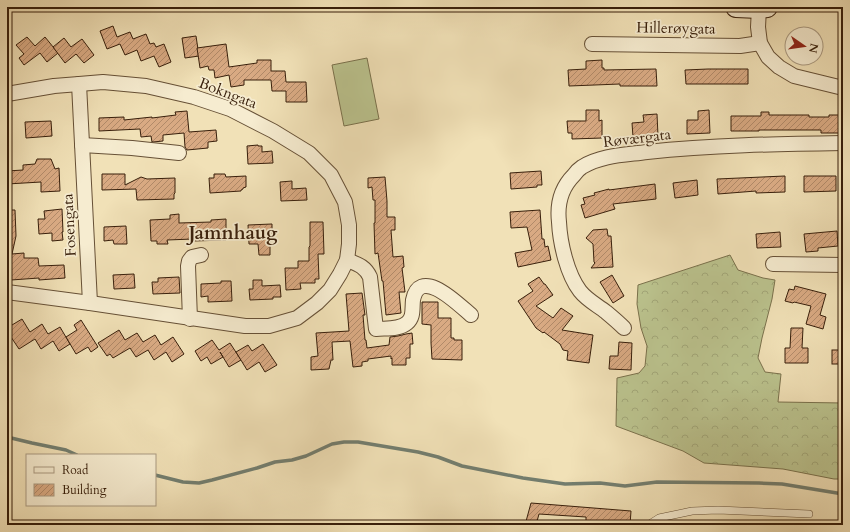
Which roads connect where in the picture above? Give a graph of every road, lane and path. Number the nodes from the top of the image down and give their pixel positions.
1 (736, 7) edge
2 (763, 7) edge
3 (760, 43) junction
4 (592, 44) dead end
5 (79, 84) junction
6 (843, 88) edge
7 (7, 94) edge
8 (843, 143) edge
9 (82, 145) junction
10 (179, 153) dead end
11 (201, 255) dead end
12 (347, 260) junction
13 (773, 264) dead end
14 (843, 265) edge
15 (7, 292) edge
16 (90, 303) junction
17 (471, 315) dead end
18 (190, 318) junction
19 (624, 328) dead end
20 (809, 514) dead end
21 (648, 525) edge

1 - 2 street
2 - 3 street
3 - 4 street, Hillerøygata
3 - 6 street
5 - 7 street, Bokngata
5 - 9 street, Fosengata
5 - 12 street, Bokngata
8 - 19 street, Røværgata
9 - 10 street
9 - 16 street, Fosengata
11 - 18 street
12 - 17 street
12 - 18 street, Bokngata
13 - 14 street
15 - 16 street, Bokngata
16 - 18 street, Bokngata
20 - 21 lane

